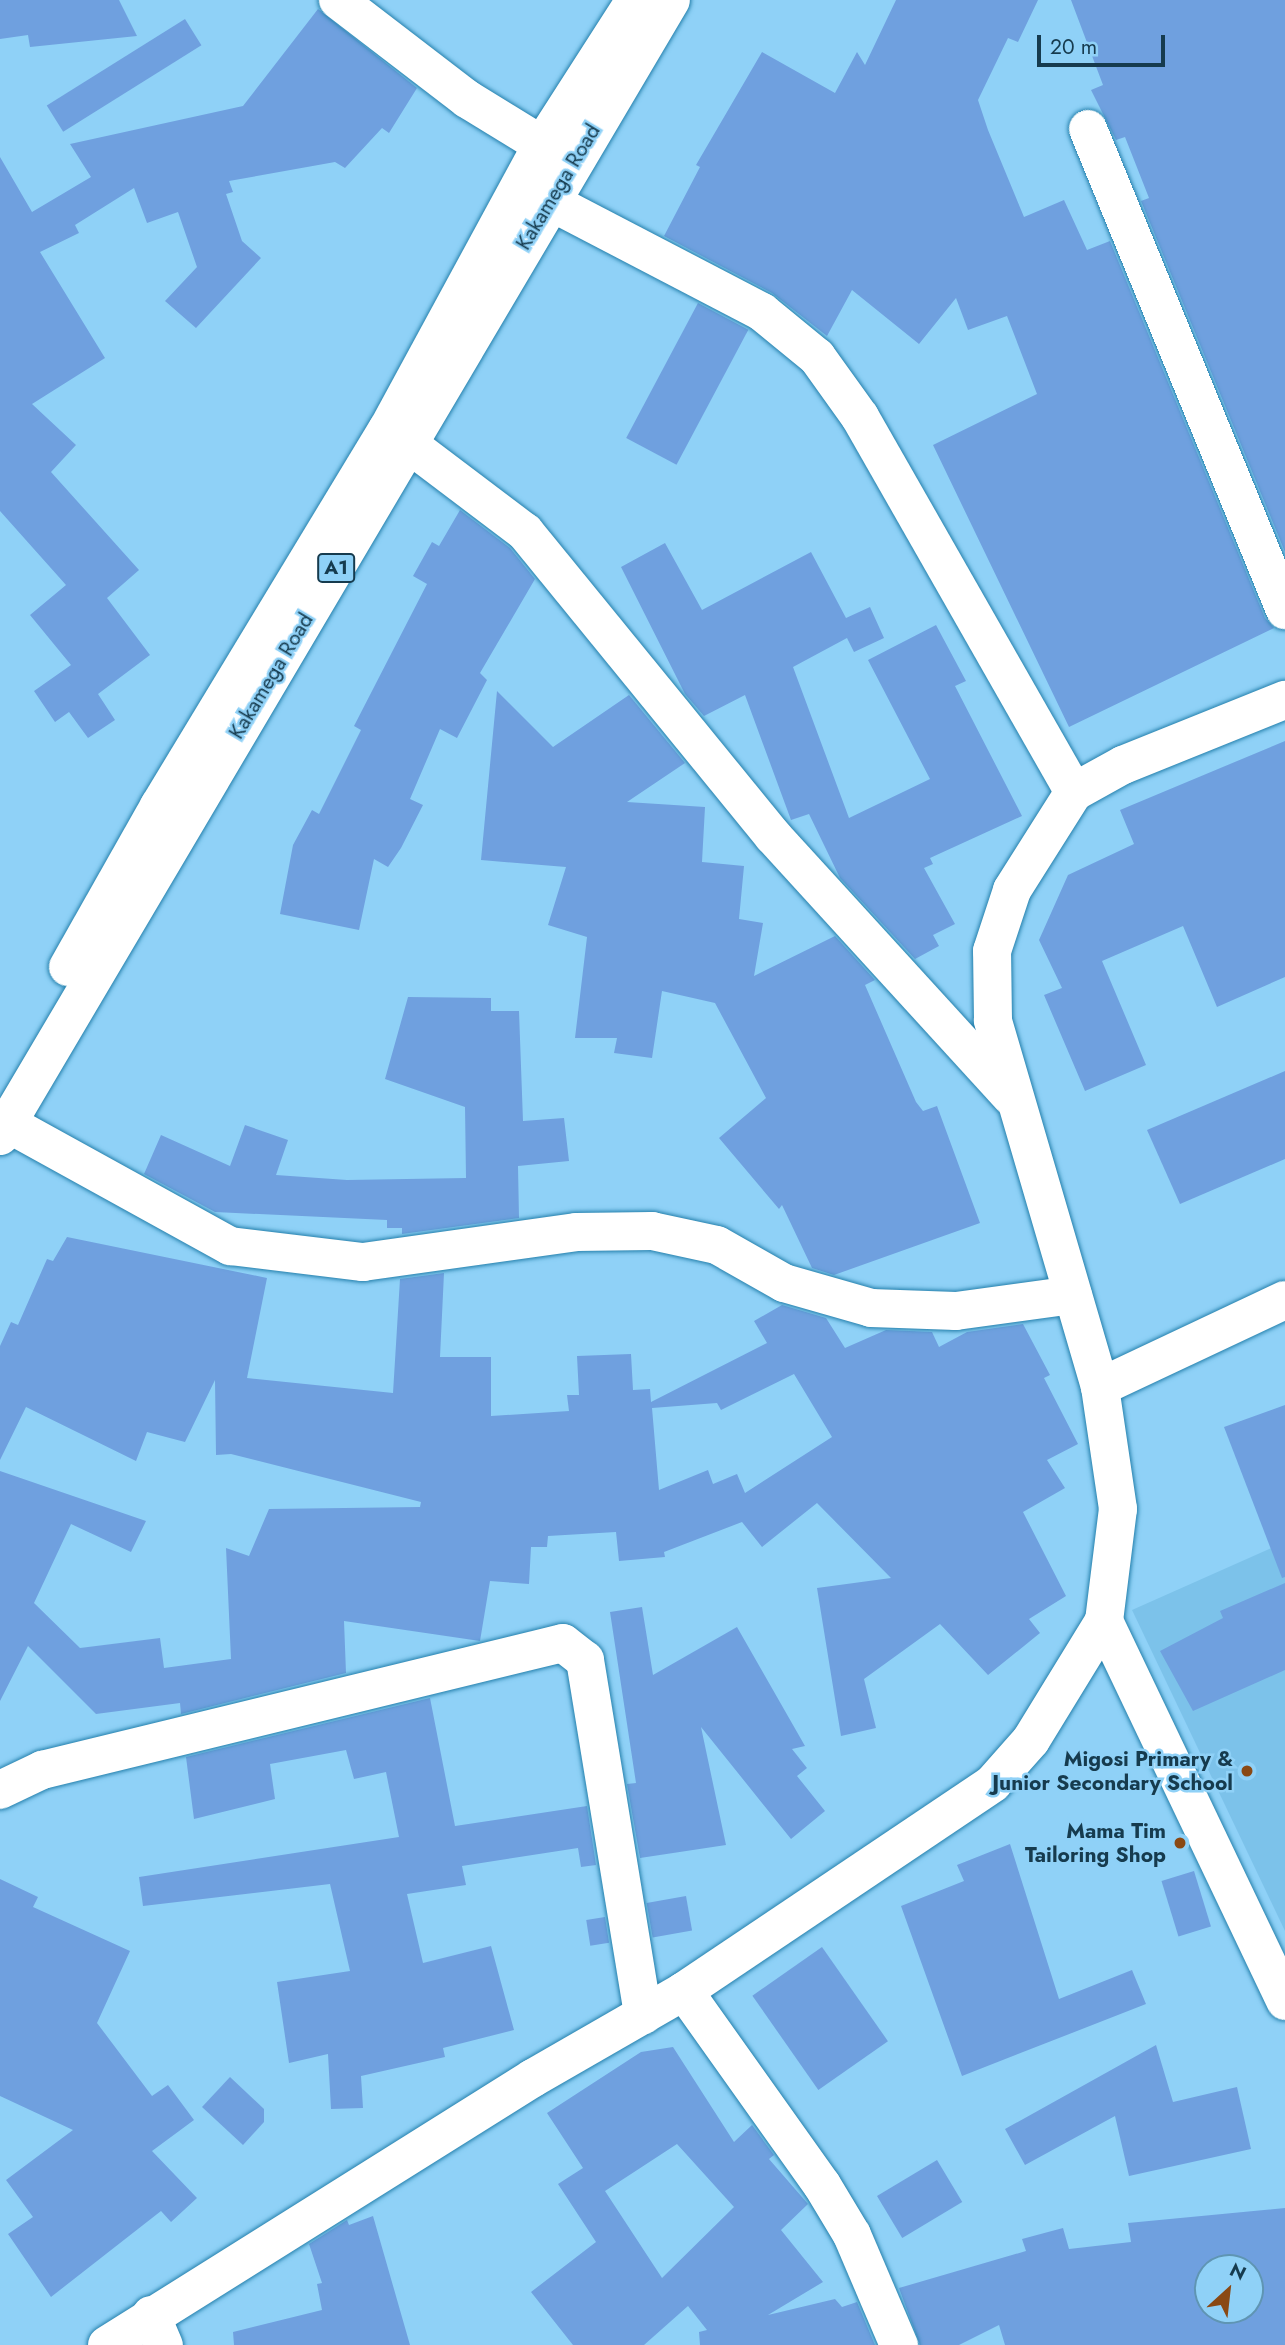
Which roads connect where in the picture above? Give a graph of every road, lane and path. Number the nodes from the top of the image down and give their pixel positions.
1 (338, 0) edge
2 (635, 0) edge
3 (671, 0) edge
4 (1088, 129) dead end
5 (542, 145) junction
6 (549, 201) junction
7 (410, 444) junction
8 (1285, 610) edge
9 (1285, 700) edge
10 (1074, 792) junction
11 (1018, 1104) junction
12 (2, 1116) edge
13 (1073, 1295) junction
14 (1285, 1300) edge
15 (1100, 1387) junction
16 (1104, 1621) junction
17 (0, 1790) edge
18 (684, 1991) junction
19 (1285, 2001) edge
20 (643, 2015) junction
21 (158, 2330) edge
22 (107, 2345) edge
23 (899, 2345) edge

1 - 5 main road
2 - 5 main road, Kakamega Road / A1
3 - 6 main road, Kakamega Road / A1
4 - 8 main road
5 - 12 main road, Kakamega Road / A1
6 - 7 main road, Kakamega Road / A1
6 - 10 main road
7 - 11 main road
7 - 12 main road, Kakamega Road / A1
9 - 10 main road
10 - 11 main road
11 - 13 main road
12 - 13 main road
13 - 15 main road
14 - 15 main road
15 - 16 main road
16 - 18 main road
16 - 19 main road
17 - 20 main road
18 - 20 main road
18 - 23 main road
20 - 21 main road
21 - 22 main road

